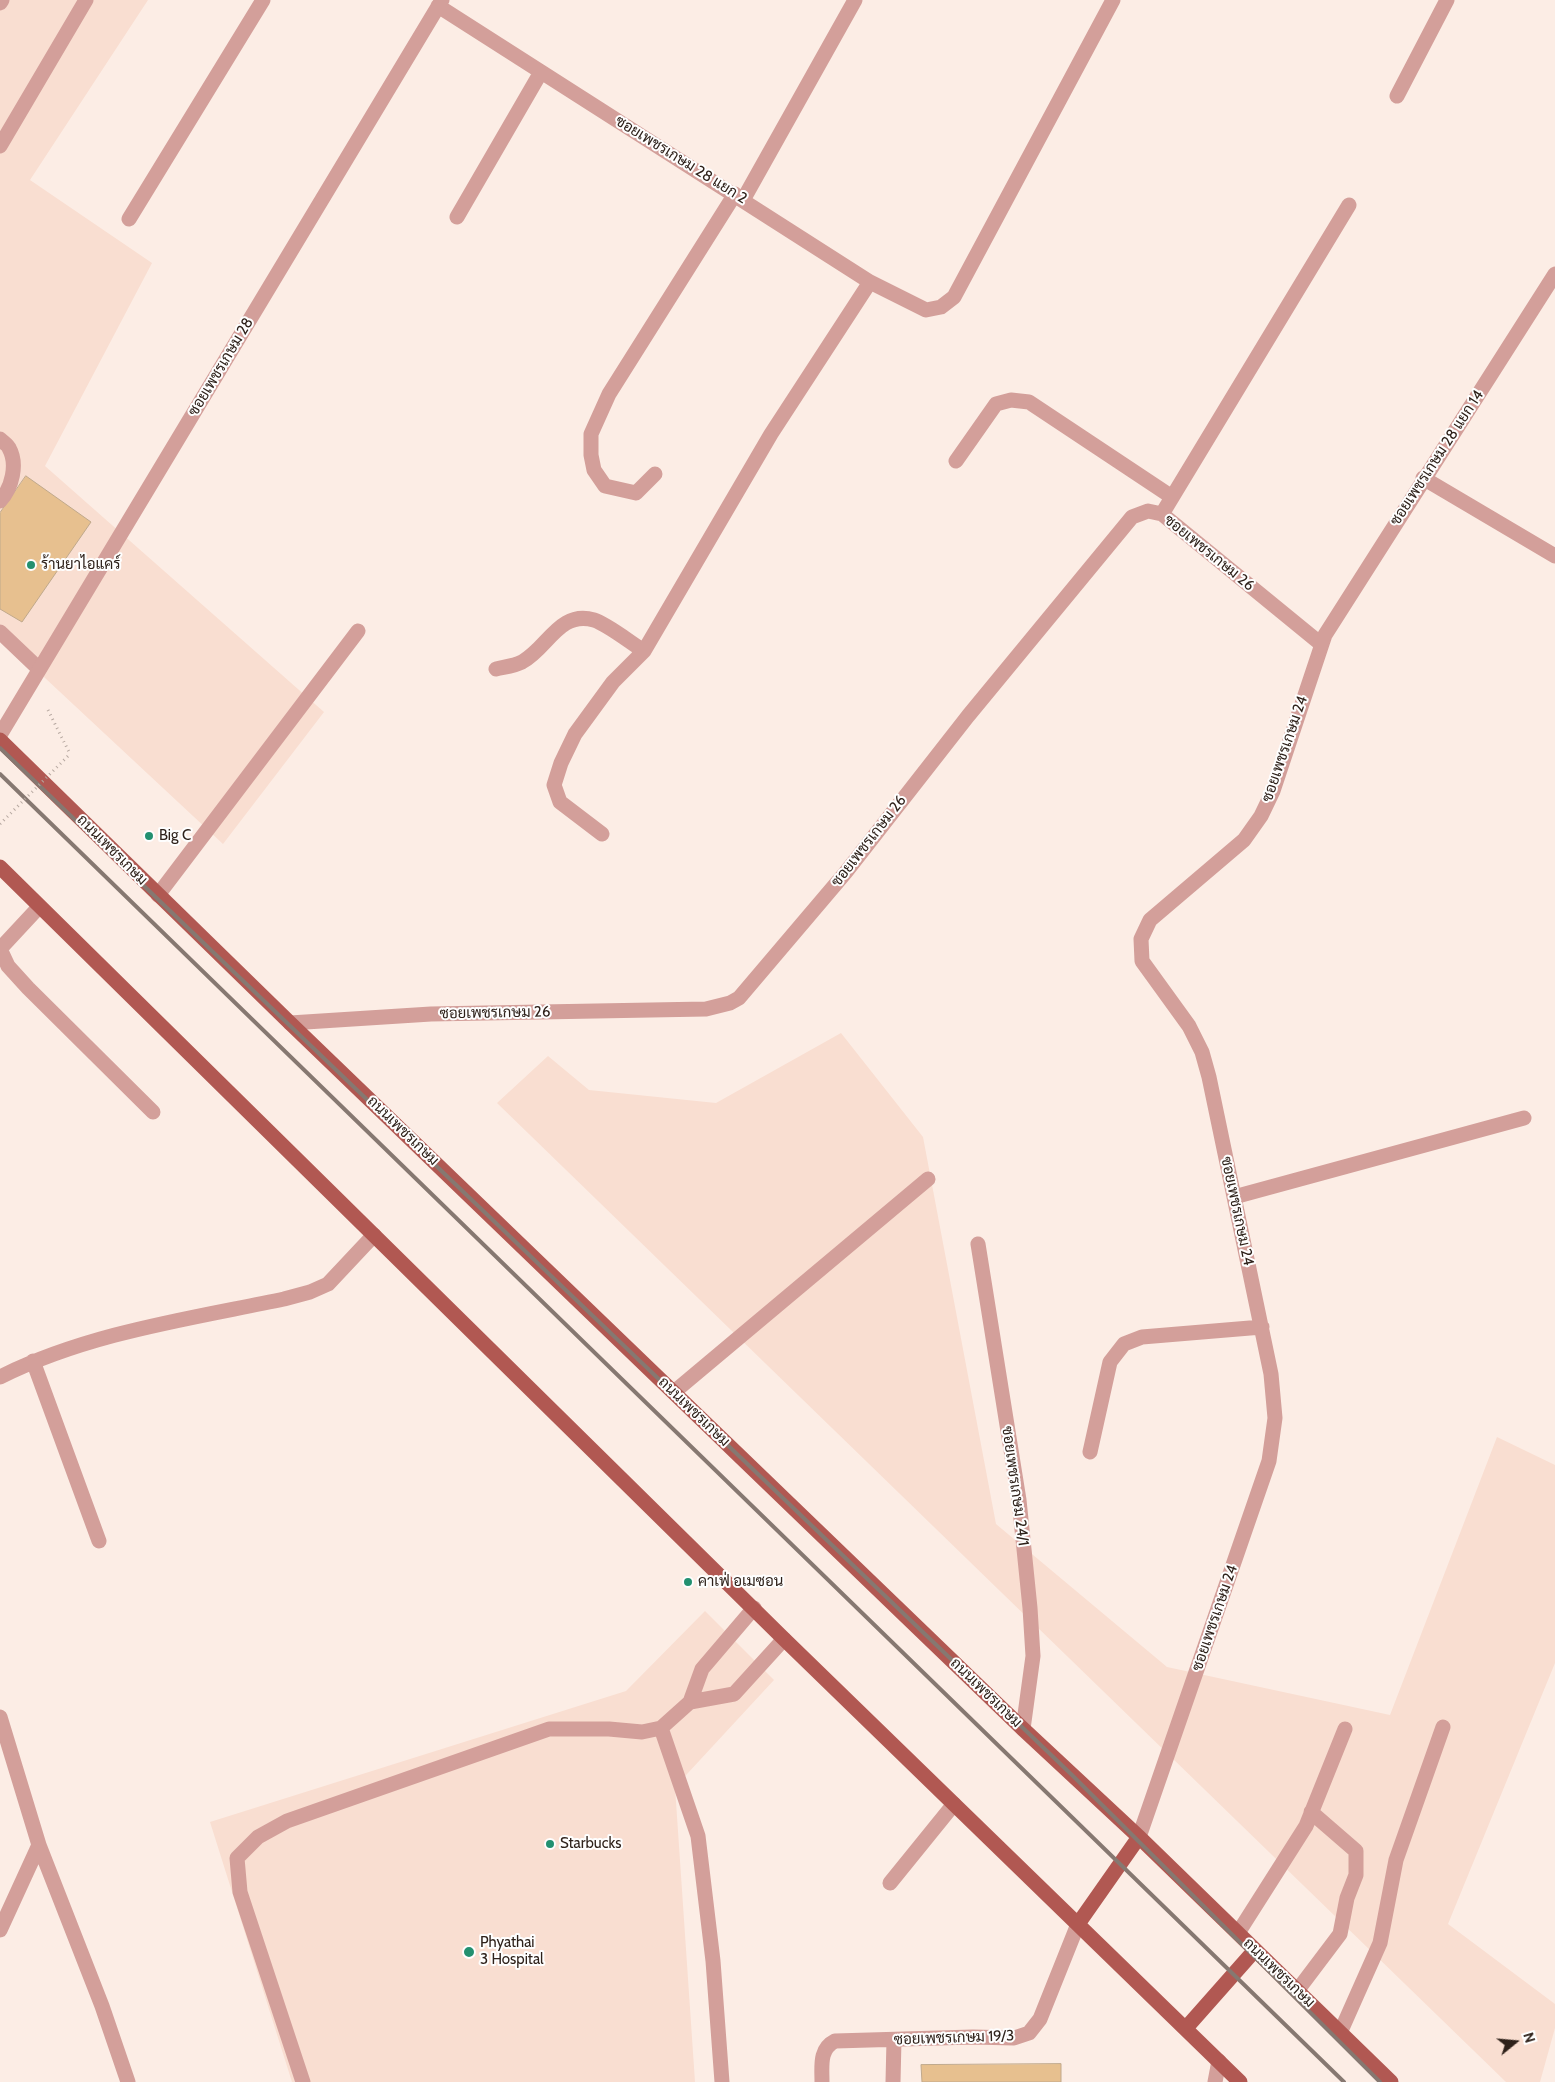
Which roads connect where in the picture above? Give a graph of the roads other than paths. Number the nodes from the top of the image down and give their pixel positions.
1 (2, 0) edge
2 (86, 0) edge
3 (262, 0) edge
4 (855, 0) edge
5 (1113, 0) edge
6 (1447, 0) edge
7 (0, 3) edge
8 (440, 3) edge
9 (542, 72) junction
10 (1396, 96) dead end
11 (0, 146) edge
12 (739, 197) junction
13 (1349, 205) dead end
14 (457, 217) dead end
15 (129, 219) dead end
16 (1555, 274) edge
17 (870, 282) junction
18 (0, 439) edge
19 (956, 461) dead end
20 (655, 474) dead end
21 (1423, 478) junction
22 (1172, 497) junction
23 (0, 501) edge
24 (1162, 514) junction
25 (1555, 556) edge
26 (358, 631) dead end
27 (0, 632) edge
28 (1321, 644) junction
29 (644, 651) junction
30 (39, 668) junction
31 (496, 669) dead end
32 (0, 735) edge
33 (0, 740) edge
34 (602, 834) dead end
35 (0, 867) edge
36 (158, 896) junction
37 (39, 907) junction
38 (290, 1023) junction
39 (153, 1112) dead end
40 (1524, 1118) dead end
41 (928, 1180) dead end
42 (1234, 1197) junction
43 (374, 1235) junction
44 (978, 1244) dead end
45 (1262, 1327) junction
46 (34, 1360) junction
47 (0, 1377) edge
48 (674, 1392) junction
49 (1090, 1452) dead end
50 (99, 1541) dead end
51 (754, 1608) junction
52 (784, 1639) junction
53 (690, 1702) junction
54 (0, 1717) edge
55 (1443, 1727) dead end
56 (661, 1728) junction
57 (1023, 1729) junction
58 (1345, 1729) dead end
59 (954, 1804) junction
60 (1311, 1812) junction
61 (1139, 1837) junction
62 (39, 1845) junction
63 (890, 1883) dead end
64 (1078, 1924) junction
65 (0, 1930) edge
66 (1238, 1933) junction
67 (1255, 1950) junction
68 (1297, 1991) junction
69 (1186, 2028) junction
70 (1340, 2033) junction
71 (894, 2040) junction
72 (1218, 2061) junction
73 (128, 2082) edge
74 (303, 2082) edge
75 (722, 2082) edge
76 (822, 2082) edge
77 (893, 2082) edge
78 (1215, 2082) edge
79 (1240, 2082) edge
80 (1391, 2082) edge

1 - 7 street
2 - 11 street
3 - 15 street
4 - 12 street
5 - 17 street, ซอยเพชรเกษม 28 แยก 2
6 - 10 street
8 - 9 street, ซอยเพชรเกษม 28 แยก 2
8 - 30 street, ซอยเพชรเกษม 28
9 - 12 street, ซอยเพชรเกษม 28 แยก 2
9 - 14 street
12 - 17 street, ซอยเพชรเกษม 28 แยก 2
12 - 20 street
13 - 22 street
16 - 21 street, ซอยเพชรเกษม 28 แยก 14
17 - 29 street
18 - 23 street
19 - 22 street
21 - 25 street
21 - 28 street, ซอยเพชรเกษม 28 แยก 14
22 - 24 street
24 - 28 street, ซอยเพชรเกษม 26
24 - 38 street, ซอยเพชรเกษม 26
26 - 36 street
27 - 30 street
28 - 42 street, ซอยเพชรเกษม 24
29 - 31 street
29 - 34 street
30 - 32 street, ซอยเพชรเกษม 28
33 - 36 main road, ถนนเพชรเกษม
35 - 37 main road
36 - 38 main road, ถนนเพชรเกษม
37 - 39 street
37 - 43 main road
38 - 48 main road, ถนนเพชรเกษม
40 - 42 street
41 - 48 street
42 - 45 street, ซอยเพชรเกษม 24
43 - 46 street
43 - 51 main road
44 - 57 street, ซอยเพชรเกษม 24/1
45 - 49 street
45 - 61 street, ซอยเพชรเกษม 24
46 - 47 street
46 - 50 street
48 - 57 main road, ถนนเพชรเกษม
51 - 52 main road
51 - 53 street
52 - 53 street
52 - 59 main road
53 - 56 street
54 - 62 street
55 - 70 street
56 - 74 street
56 - 75 street
57 - 61 main road, ถนนเพชรเกษม
58 - 60 street
59 - 63 street
59 - 64 main road
60 - 66 street
60 - 68 street
61 - 64 main road
61 - 66 main road, ถนนเพชรเกษม
62 - 65 street
62 - 73 street
64 - 69 main road
64 - 71 street, ซอยเพชรเกษม 19/3
66 - 67 main road, ถนนเพชรเกษม
67 - 68 main road, ถนนเพชรเกษม
67 - 69 main road
68 - 70 main road, ถนนเพชรเกษม
69 - 72 main road
70 - 80 main road, ถนนเพชรเกษม
71 - 76 street, ซอยเพชรเกษม 19/3
71 - 77 street
72 - 78 street
72 - 79 main road

